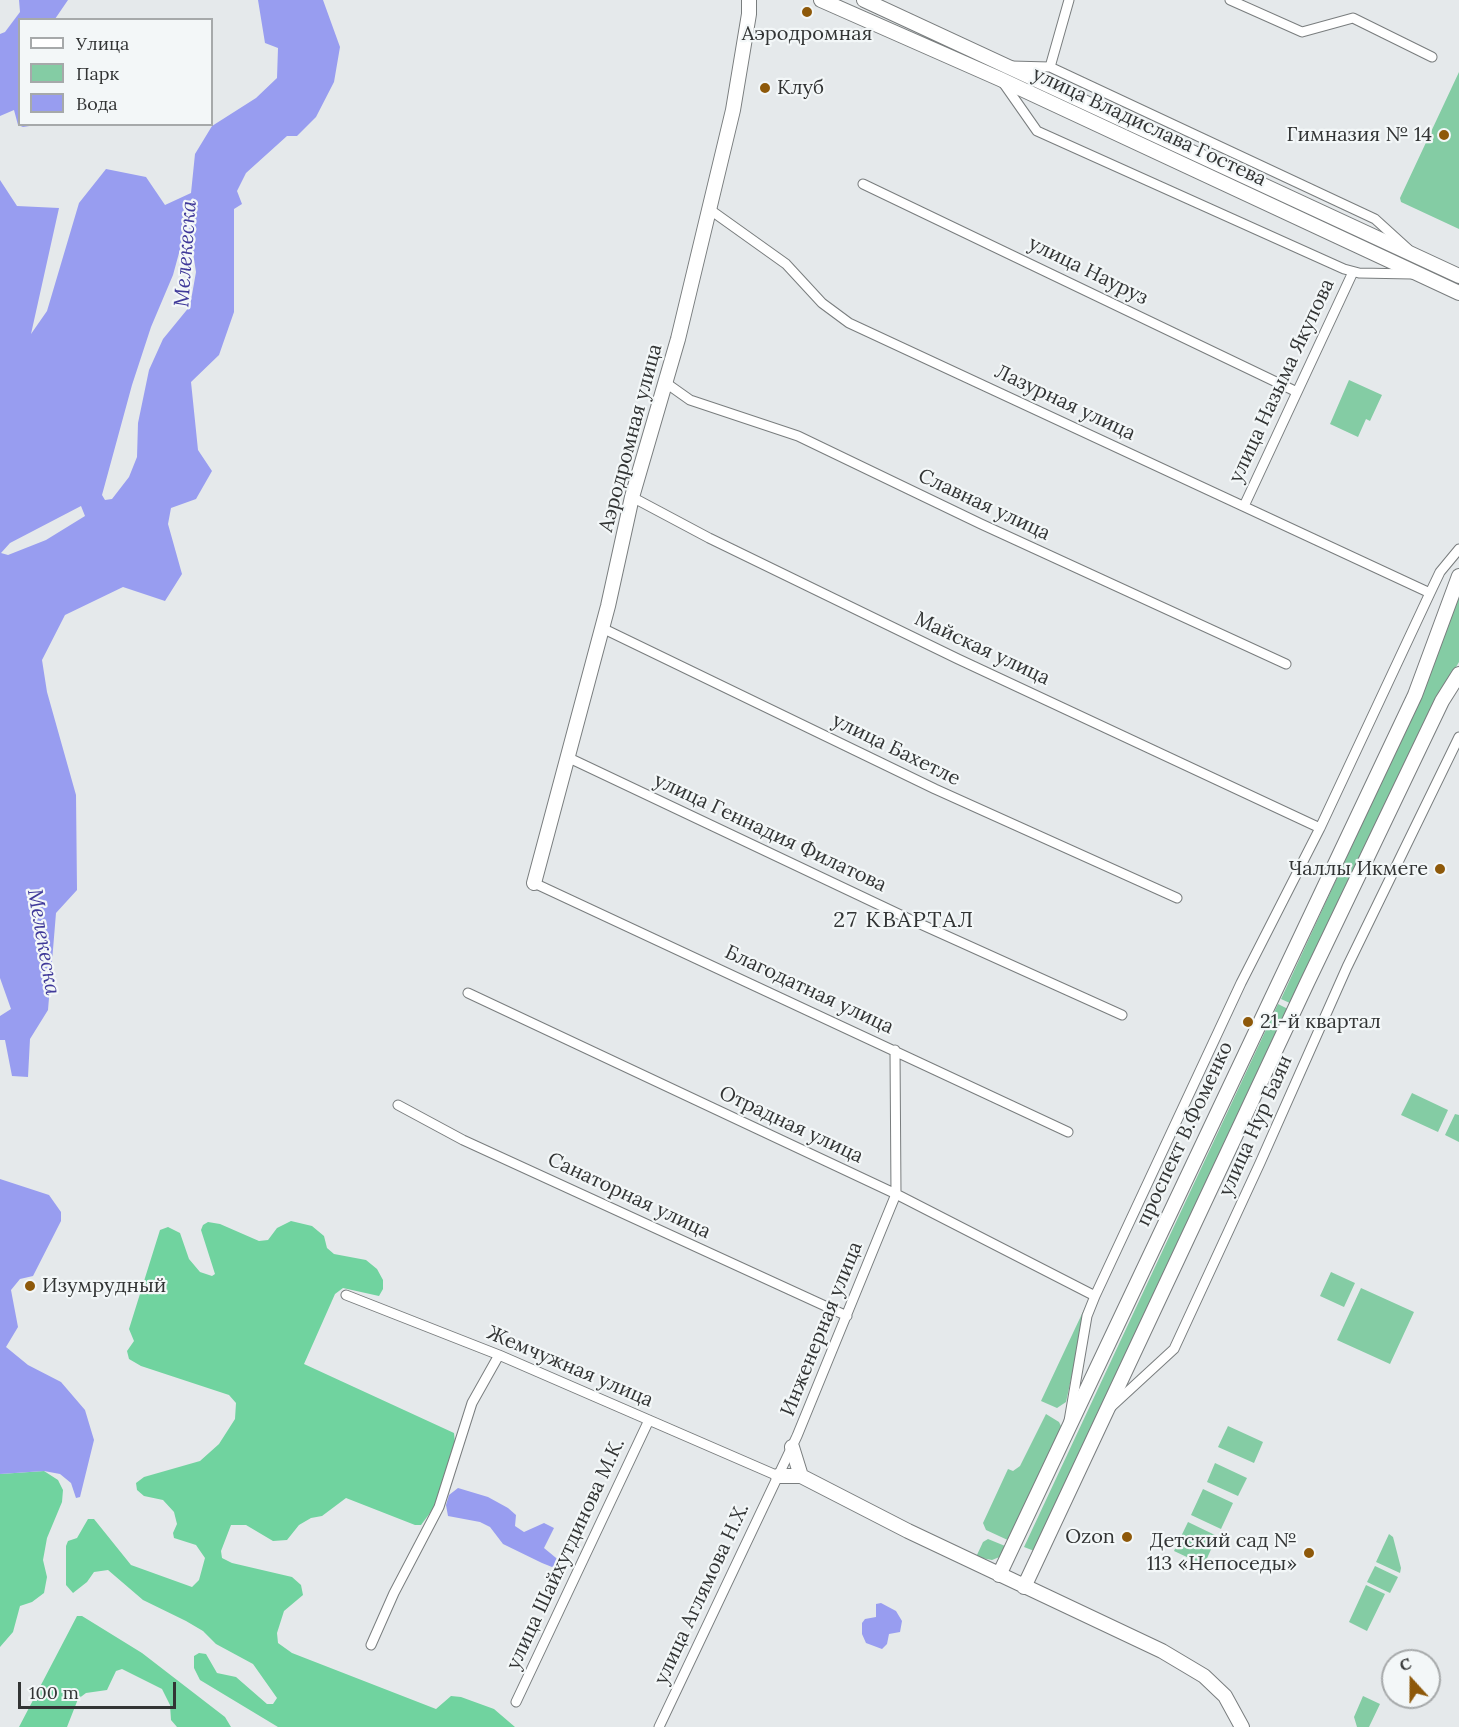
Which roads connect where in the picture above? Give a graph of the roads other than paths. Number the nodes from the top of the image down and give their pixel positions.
1 (748, 0) edge
2 (821, 0) edge
3 (864, 0) edge
4 (1070, 0) edge
5 (1230, 0) edge
6 (1432, 57) dead end
7 (1050, 67) junction
8 (1002, 72) junction
9 (863, 184) dead end
10 (709, 209) junction
11 (1419, 258) junction
12 (1353, 272) junction
13 (1418, 274) junction
14 (1459, 276) edge
15 (1459, 293) edge
16 (666, 383) junction
17 (1297, 392) junction
18 (632, 497) junction
19 (1245, 506) junction
20 (1459, 549) edge
21 (1459, 576) edge
22 (1430, 592) junction
23 (602, 628) junction
24 (1286, 664) dead end
25 (1459, 674) edge
26 (1459, 737) edge
27 (567, 757) junction
28 (1320, 828) junction
29 (534, 883) joint
30 (1177, 898) dead end
31 (468, 993) dead end
32 (1122, 1015) dead end
33 (895, 1050) junction
34 (398, 1105) dead end
35 (1068, 1132) dead end
36 (897, 1194) junction
37 (346, 1295) dead end
38 (1095, 1296) junction
39 (847, 1316) junction
40 (499, 1355) junction
41 (1105, 1413) junction
42 (649, 1420) junction
43 (1068, 1430) junction
44 (792, 1447) junction
45 (778, 1476) junction
46 (801, 1476) junction
47 (999, 1575) junction
48 (1024, 1587) junction
49 (371, 1645) dead end
50 (516, 1702) dead end
51 (659, 1727) edge
52 (1242, 1727) edge

1 - 10 main road, Аэродромная улица
2 - 8 main road, улица Владислава Гостева
3 - 8 main road, улица Владислава Гостева
4 - 7 street
5 - 6 street
7 - 8 street
7 - 11 street
8 - 11 main road, улица Владислава Гостева
8 - 12 street
8 - 13 main road, улица Владислава Гостева
9 - 17 street, улица Науруз
10 - 16 main road, Аэродромная улица
10 - 19 street, Лазурная улица
11 - 14 main road, улица Владислава Гостева
12 - 13 street
12 - 17 street, улица Назыма Якупова
13 - 15 main road, улица Владислава Гостева
16 - 18 main road, Аэродромная улица
16 - 24 street, Славная улица
17 - 19 street, улица Назыма Якупова
18 - 23 main road, Аэродромная улица
18 - 28 street, Майская улица
19 - 22 street, Лазурная улица
20 - 22 street
21 - 43 main road, проспект В.Фоменко
22 - 28 street
23 - 27 main road, Аэродромная улица
23 - 30 street, улица Бахетле
25 - 41 main road
26 - 41 street, улица Нур Баян
27 - 29 main road, Аэродромная улица
27 - 32 street, улица Геннадия Филатова
28 - 38 street
29 - 33 street, Благодатная улица
31 - 36 street, Отрадная улица
33 - 35 street, Благодатная улица
33 - 36 street
34 - 39 street, Санаторная улица
36 - 38 street, Отрадная улица
36 - 39 street, Инженерная улица
37 - 40 street, Жемчужная улица
38 - 43 street
39 - 44 street, Инженерная улица
40 - 42 street, Жемчужная улица
40 - 49 street
41 - 48 main road
42 - 45 street, Жемчужная улица
42 - 50 street, улица Шайхутдинова М.К.
43 - 47 main road, проспект В.Фоменко
44 - 45 street, Инженерная улица
44 - 46 main road
45 - 46 main road
45 - 51 street, улица Аглямова Н.Х.
46 - 47 main road
47 - 48 main road
48 - 52 main road

